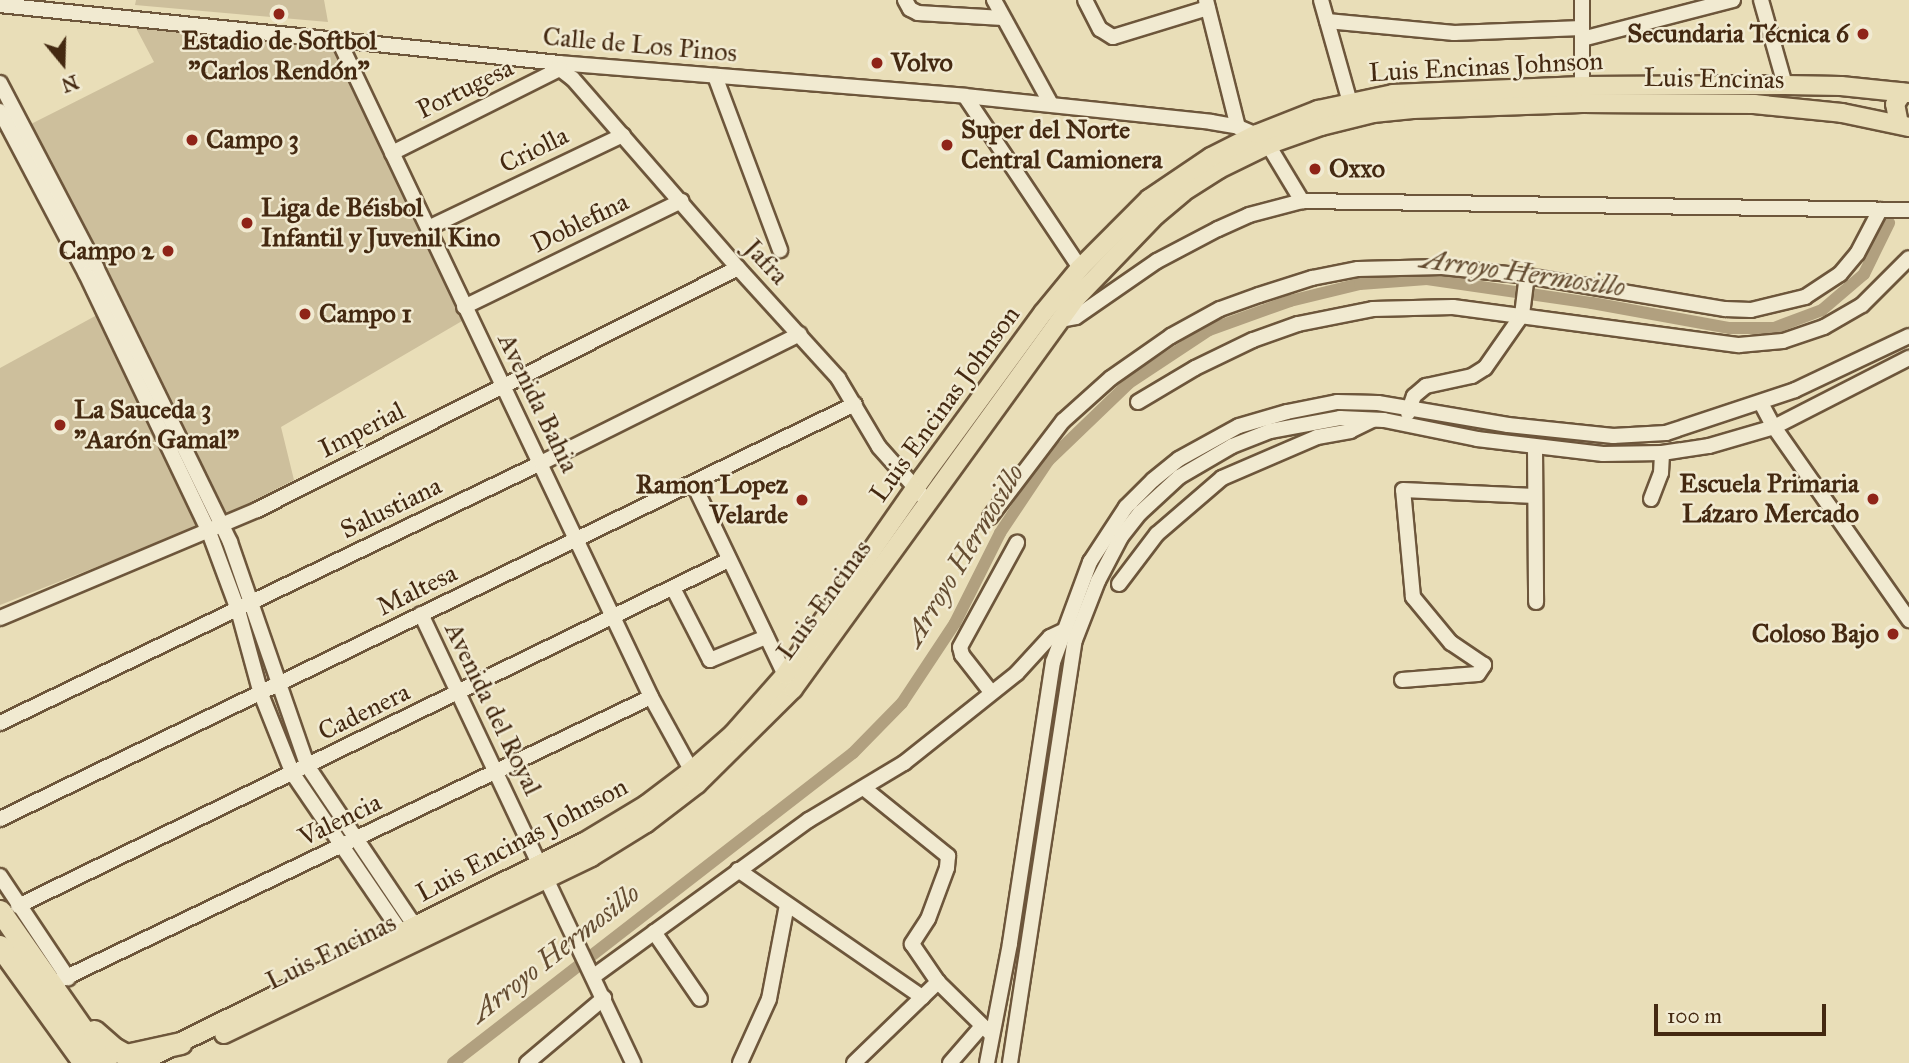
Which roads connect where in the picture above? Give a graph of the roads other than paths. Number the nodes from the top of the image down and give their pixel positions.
1 (905, 0) edge
2 (994, 0) edge
3 (1085, 0) edge
4 (1321, 0) edge
5 (1582, 0) edge
6 (1733, 0) edge
7 (1761, 0) edge
8 (1207, 4) edge
9 (0, 5) edge
10 (1003, 18) junction
11 (1327, 21) junction
12 (1582, 34) junction
13 (339, 41) junction
14 (559, 66) junction
15 (715, 76) junction
16 (0, 83) edge
17 (1785, 85) junction
18 (1906, 93) edge
19 (1582, 94) junction
20 (965, 96) junction
21 (1051, 104) junction
22 (1351, 109) junction
23 (0, 111) edge
24 (1904, 126) edge
25 (1238, 127) junction
26 (622, 135) junction
27 (1264, 139) junction
28 (392, 153) junction
29 (681, 201) junction
30 (1302, 201) junction
31 (1880, 210) junction
32 (1909, 210) edge
33 (428, 228) junction
34 (780, 250) dead end
35 (1909, 258) edge
36 (738, 268) junction
37 (1080, 268) junction
38 (1527, 277) junction
39 (464, 307) junction
40 (110, 309) junction
41 (1522, 315) junction
42 (1061, 320) junction
43 (800, 334) junction
44 (1909, 336) edge
45 (1909, 358) edge
46 (502, 386) junction
47 (1138, 401) dead end
48 (1761, 402) junction
49 (855, 404) junction
50 (1410, 407) junction
51 (1374, 419) junction
52 (1405, 424) junction
53 (1774, 427) junction
54 (1535, 447) junction
55 (1662, 453) junction
56 (541, 463) junction
57 (693, 483) junction
58 (921, 496) junction
59 (1535, 496) junction
60 (1651, 499) dead end
61 (990, 517) dead end
62 (216, 529) junction
63 (577, 540) junction
64 (1017, 543) dead end
65 (729, 560) junction
66 (1119, 584) dead end
67 (673, 588) junction
68 (253, 602) junction
69 (1536, 602) dead end
70 (238, 610) junction
71 (421, 614) junction
72 (615, 616) junction
73 (0, 618) edge
74 (1909, 620) edge
75 (1063, 631) junction
76 (766, 637) junction
77 (1402, 680) dead end
78 (789, 682) junction
79 (279, 685) junction
80 (991, 692) junction
81 (460, 693) junction
82 (261, 694) junction
83 (651, 696) junction
84 (0, 723) edge
85 (308, 767) junction
86 (496, 771) junction
87 (293, 774) junction
88 (694, 777) junction
89 (865, 789) junction
90 (0, 819) edge
91 (349, 842) junction
92 (1022, 859) junction
93 (1043, 862) junction
94 (543, 870) junction
95 (738, 870) junction
96 (0, 876) edge
97 (786, 905) junction
98 (9, 909) edge
99 (654, 932) junction
100 (412, 934) junction
101 (0, 946) edge
102 (594, 975) junction
103 (938, 982) junction
104 (59, 986) junction
105 (922, 997) junction
106 (604, 998) junction
107 (700, 999) dead end
108 (987, 1030) junction
109 (181, 1043) junction
110 (84, 1063) edge
111 (106, 1063) edge
112 (139, 1063) edge
113 (166, 1063) edge
114 (527, 1063) edge
115 (632, 1063) edge
116 (740, 1063) edge
117 (854, 1063) edge
118 (950, 1063) edge
119 (987, 1063) edge
120 (1010, 1063) edge

1 - 10 street
2 - 10 street
3 - 8 street
4 - 11 street
5 - 12 street
6 - 12 street
7 - 17 street
8 - 25 street
9 - 13 street, Calle de Los Pinos
10 - 21 street
11 - 12 street
11 - 22 street
12 - 19 street
13 - 14 street, Calle de Los Pinos
13 - 28 street, Avenida Bahia
14 - 15 street, Calle de Los Pinos
14 - 26 street, Jafra
14 - 28 street, Portugesa
15 - 20 street, Calle de Los Pinos
15 - 34 street
16 - 40 street
17 - 18 main road, Luis Encinas Johnson
17 - 19 main road, Luis Encinas Johnson
18 - 24 main road
19 - 22 main road, Luis Encinas Johnson
19 - 24 main road, Luis Encinas
20 - 21 street, Calle de Los Pinos
20 - 37 street
21 - 25 street, Calle de Los Pinos
22 - 27 main road, Luis Encinas Johnson
23 - 40 street
25 - 27 street, Calle de Los Pinos
26 - 29 street, Jafra
26 - 33 street, Criolla
27 - 30 street
27 - 37 main road, Luis Encinas Johnson
27 - 42 main road
28 - 33 street, Avenida Bahia
29 - 36 street, Jafra
29 - 39 street, Doblefina
30 - 31 street
30 - 42 street
31 - 32 street
31 - 38 street
33 - 39 street, Avenida Bahia
35 - 41 street
36 - 43 street, Jafra
36 - 46 street, Imperial
37 - 58 main road, Luis Encinas Johnson
38 - 41 street
38 - 61 street
39 - 46 street, Avenida Bahia
40 - 62 street
41 - 47 street
41 - 50 street
42 - 58 main road
43 - 49 street, Jafra
43 - 56 street, Salustiana
44 - 48 street
45 - 53 street
46 - 56 street, Avenida Bahia
46 - 62 street, Imperial
48 - 50 street
48 - 53 street
49 - 57 street, Maltesa
49 - 58 street, Jafra
50 - 52 street
50 - 75 street
51 - 52 street
51 - 66 street
51 - 93 street
52 - 54 street
53 - 55 street
53 - 74 street
54 - 55 street
54 - 59 street
55 - 60 street
56 - 63 street, Avenida Bahia
56 - 68 street, Salustiana
57 - 63 street, Maltesa
57 - 65 street
58 - 78 main road, Luis Encinas Johnson
59 - 69 street
59 - 77 street
62 - 68 street
62 - 70 street
62 - 73 street, Imperial
63 - 71 street, Maltesa
63 - 72 street, Avenida Bahia
64 - 80 street
65 - 67 street, Cadenera
65 - 76 street
67 - 72 street, Cadenera
67 - 76 street
68 - 70 street, Salustiana
68 - 79 street
70 - 82 street
70 - 84 street, Salustiana
71 - 79 street, Maltesa
71 - 81 street, Avenida del Royal
72 - 81 street, Cadenera
72 - 83 street, Avenida Bahia
75 - 80 street
75 - 92 street
76 - 78 street
78 - 88 main road, Luis Encinas Johnson
79 - 82 street, Maltesa
79 - 85 street
80 - 89 street
81 - 85 street, Cadenera
81 - 86 street, Avenida del Royal
82 - 87 street
82 - 90 street, Maltesa
83 - 86 street, Valencia
83 - 88 street, Avenida Bahia
85 - 87 street, Cadenera
85 - 91 street
86 - 91 street, Valencia
86 - 94 street, Avenida del Royal
87 - 91 street
87 - 98 street, Cadenera
88 - 94 main road, Luis Encinas Johnson
89 - 95 street
89 - 103 street
91 - 100 street
91 - 104 street, Valencia
92 - 93 street
92 - 108 street
93 - 120 street
94 - 100 main road, Luis Encinas Johnson
94 - 102 street, Avenida del Royal
95 - 97 street
95 - 99 street
96 - 98 street
97 - 105 street
97 - 116 street
98 - 104 highway
99 - 102 street
99 - 107 street
100 - 109 main road, Luis Encinas Johnson
100 - 113 main road, Luis Encinas
101 - 110 highway
102 - 106 street, Avenida del Royal
103 - 105 street
103 - 108 street
104 - 109 highway
104 - 111 highway
105 - 117 street
106 - 114 street
106 - 115 street, Avenida del Royal
108 - 118 street
108 - 119 street
109 - 112 main road, Luis Encinas Johnson

